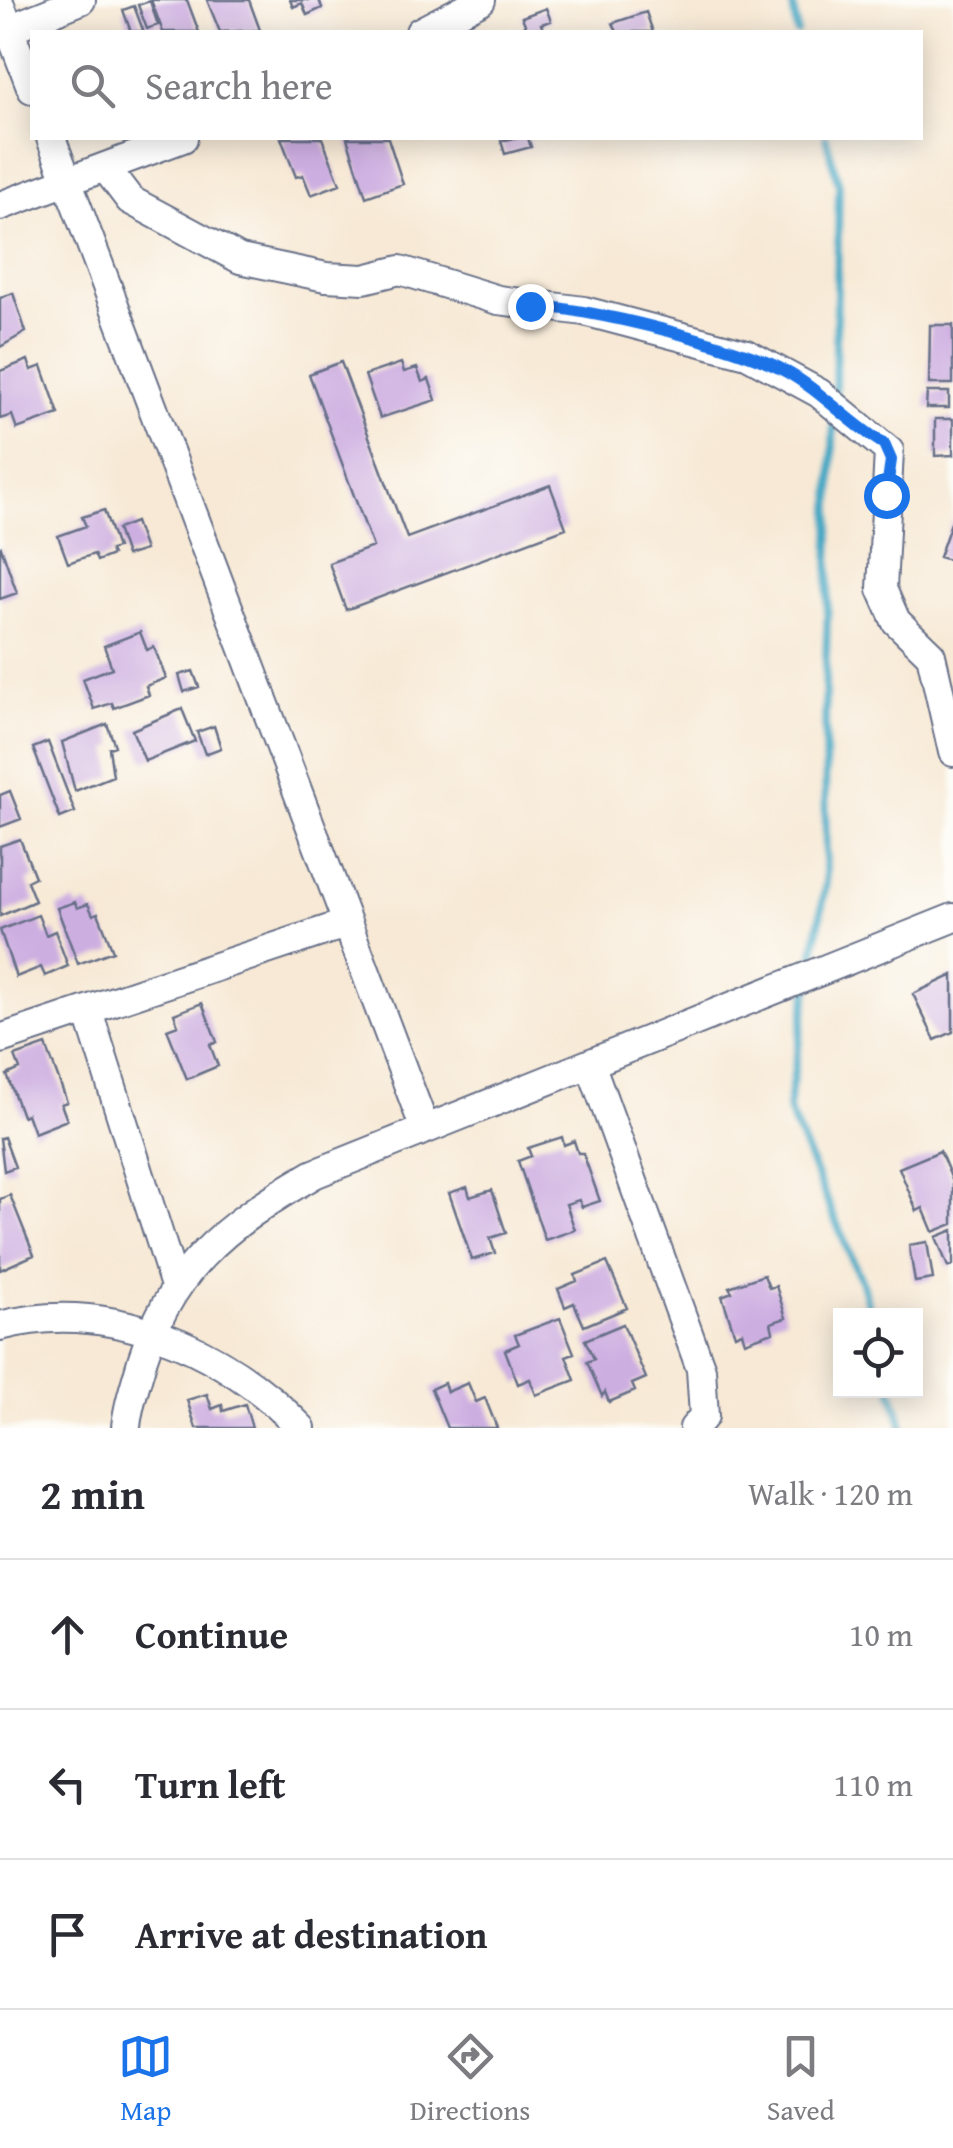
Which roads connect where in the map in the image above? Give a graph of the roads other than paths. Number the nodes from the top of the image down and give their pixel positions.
1 (81, 0) edge
2 (482, 0) edge
3 (5, 17) edge
4 (424, 30) edge
5 (30, 84) edge
6 (52, 140) edge
7 (179, 140) edge
8 (105, 167) junction
9 (68, 181) junction
10 (0, 206) edge
11 (953, 752) edge
12 (953, 918) edge
13 (344, 924) junction
14 (88, 1010) junction
15 (0, 1040) edge
16 (592, 1066) junction
17 (425, 1129) junction
18 (176, 1286) junction
19 (0, 1326) edge
20 (150, 1329) junction
21 (126, 1428) edge
22 (302, 1428) edge
23 (694, 1428) edge

1 - 3 street
2 - 4 street
3 - 5 street
6 - 9 street
7 - 8 street
8 - 9 street
8 - 11 street
9 - 10 street
9 - 13 street
12 - 16 street
13 - 14 street
13 - 17 street
14 - 15 street
14 - 18 street
16 - 17 street
16 - 23 street
17 - 18 street
18 - 20 street
19 - 20 street
20 - 21 street
20 - 22 street

